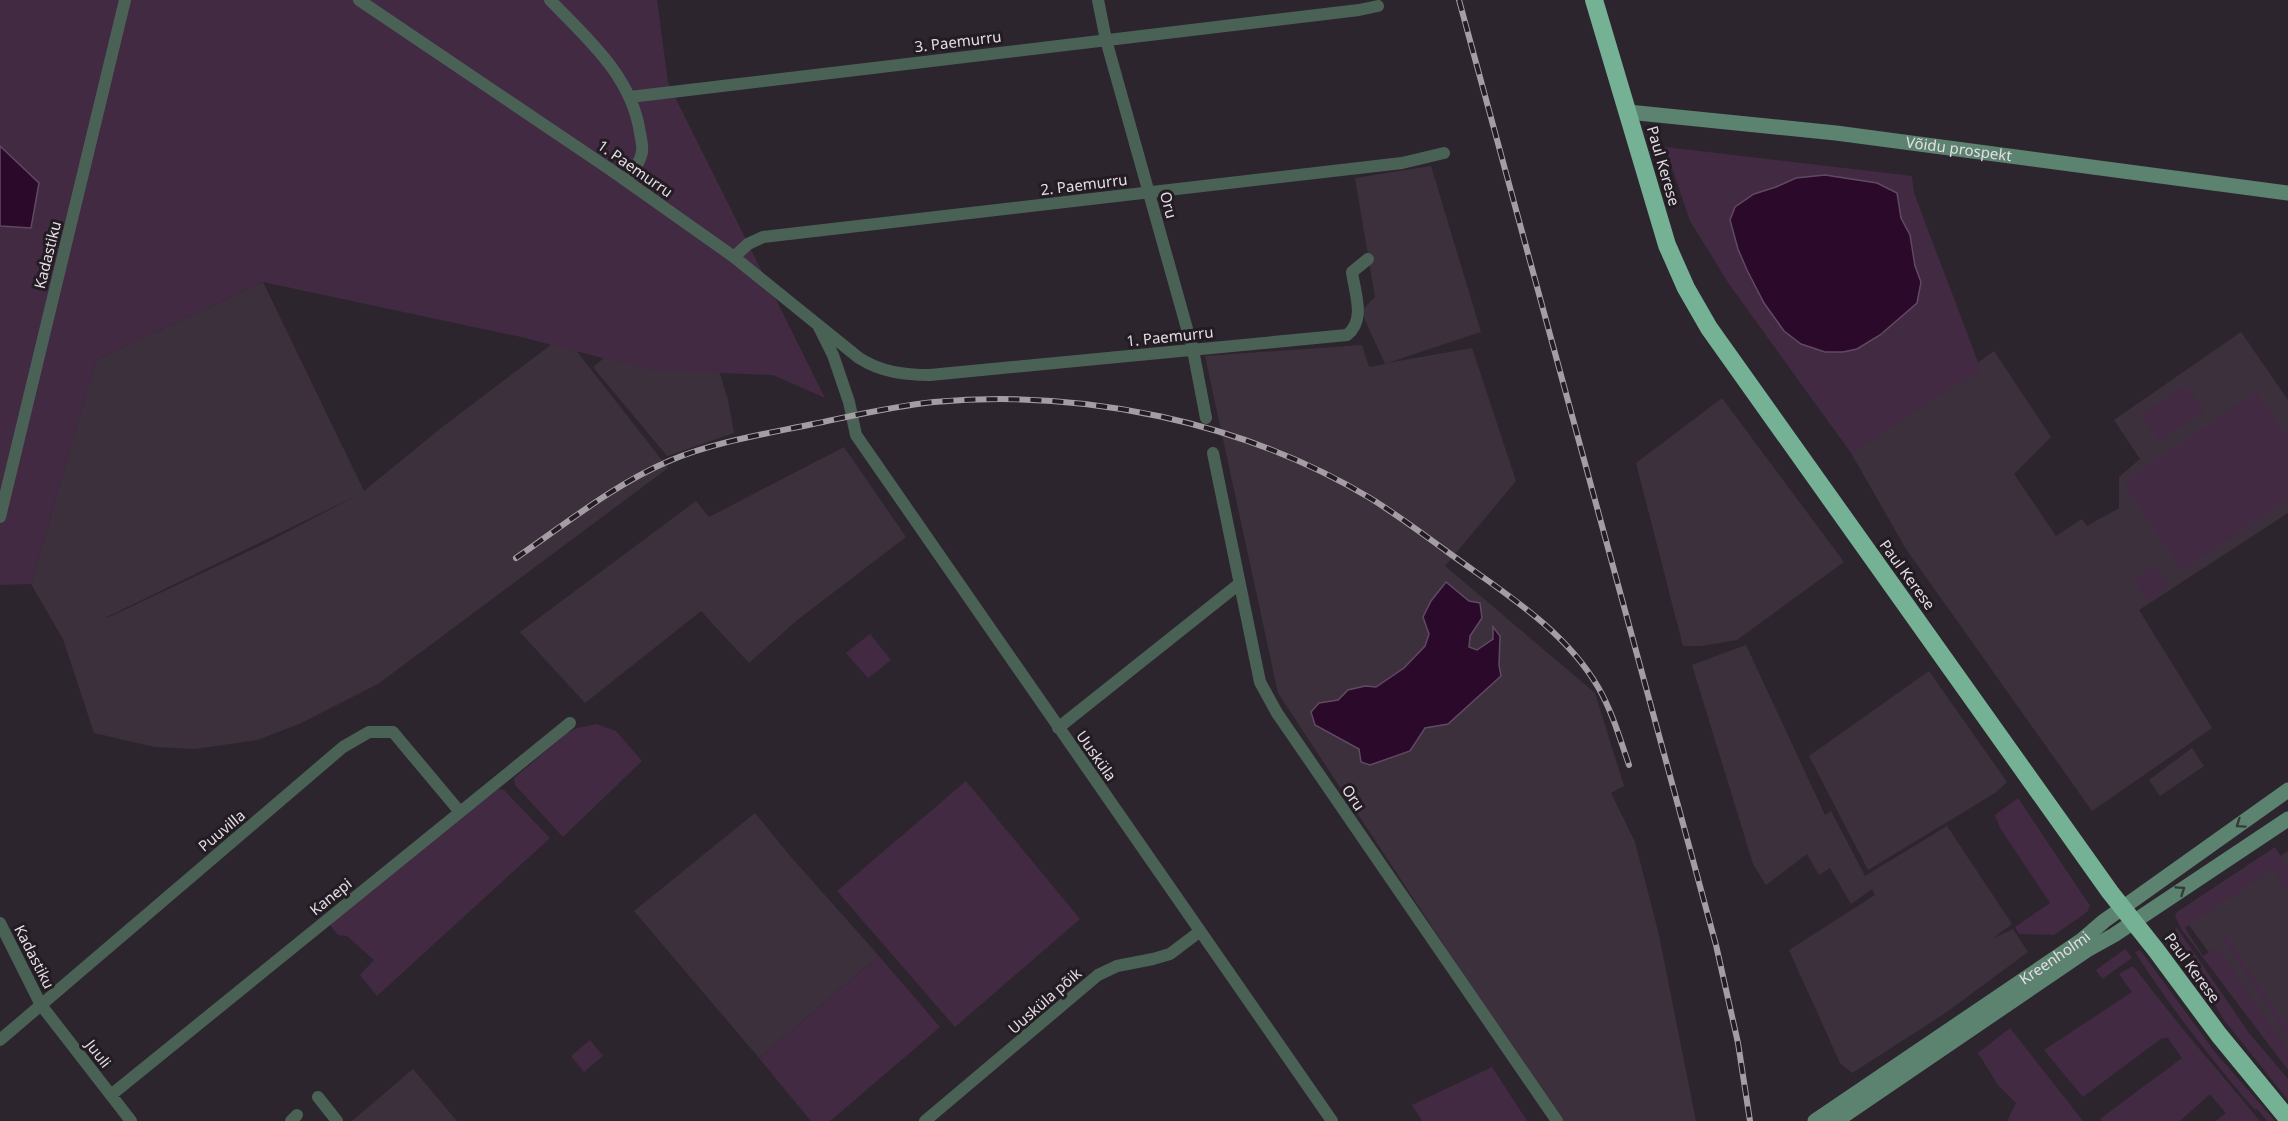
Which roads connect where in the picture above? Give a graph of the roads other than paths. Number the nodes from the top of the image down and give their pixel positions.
1 (125, 0) edge
2 (359, 0) edge
3 (550, 0) edge
4 (1098, 0) edge
5 (1594, 0) edge
6 (1378, 6) dead end
7 (1106, 40) junction
8 (630, 97) junction
9 (1628, 112) junction
10 (1444, 153) dead end
11 (626, 180) junction
12 (1149, 192) junction
13 (2288, 194) edge
14 (734, 257) junction
15 (1368, 259) dead end
16 (817, 323) junction
17 (1193, 350) junction
18 (849, 402) joint
19 (1206, 418) dead end
20 (1213, 453) dead end
21 (0, 517) edge
22 (1239, 584) junction
23 (570, 723) dead end
24 (1058, 728) junction
25 (2288, 790) edge
26 (460, 812) junction
27 (2288, 819) edge
28 (2122, 908) junction
29 (0, 923) edge
30 (2133, 923) junction
31 (1199, 932) junction
32 (41, 1005) junction
33 (1958, 1031) junction
34 (0, 1040) edge
35 (111, 1095) junction
36 (318, 1097) dead end
37 (2288, 1119) edge
38 (131, 1121) edge
39 (338, 1121) edge
40 (925, 1121) edge
41 (1332, 1121) edge
42 (1557, 1121) edge
43 (1815, 1121) edge
44 (1836, 1121) edge

1 - 21 street, Kadastiku
2 - 11 street, 1. Paemurru
3 - 8 street
4 - 7 street, Oru
5 - 9 highway, Paul Kerese
6 - 7 street, 3. Paemurru
7 - 8 street, 3. Paemurru
7 - 12 street, Oru
8 - 11 street
9 - 13 main road, Võidu prospekt
9 - 28 highway, Paul Kerese
10 - 12 street, 2. Paemurru
11 - 14 street, 1. Paemurru
12 - 14 street, 2. Paemurru
12 - 17 street, Oru
14 - 16 street, 1. Paemurru
15 - 17 street, 1. Paemurru
16 - 17 street, 1. Paemurru
16 - 18 street, 1. Paemurru
17 - 19 street, Oru
18 - 24 street, Uusküla
20 - 22 street, Oru
22 - 24 street
22 - 42 street, Oru
23 - 26 street, Kanepi
24 - 31 street, Uusküla
25 -> 28 main road, Kreenholmi
26 - 32 street, Puuvilla
26 - 35 street, Kanepi
30 -> 27 main road, Kreenholmi
28 - 30 highway, Paul Kerese
28 - 33 main road, Kreenholmi
29 - 32 street, Kadastiku
30 - 33 main road, Kreenholmi
30 - 37 highway, Paul Kerese
31 - 40 street, Uusküla põik
31 - 41 street, Uusküla
32 - 34 street, Puuvilla
32 - 35 street, Juuli
33 - 43 main road, Kreenholmi
33 - 44 main road, Kreenholmi
35 - 38 street, Juuli
36 - 39 street

